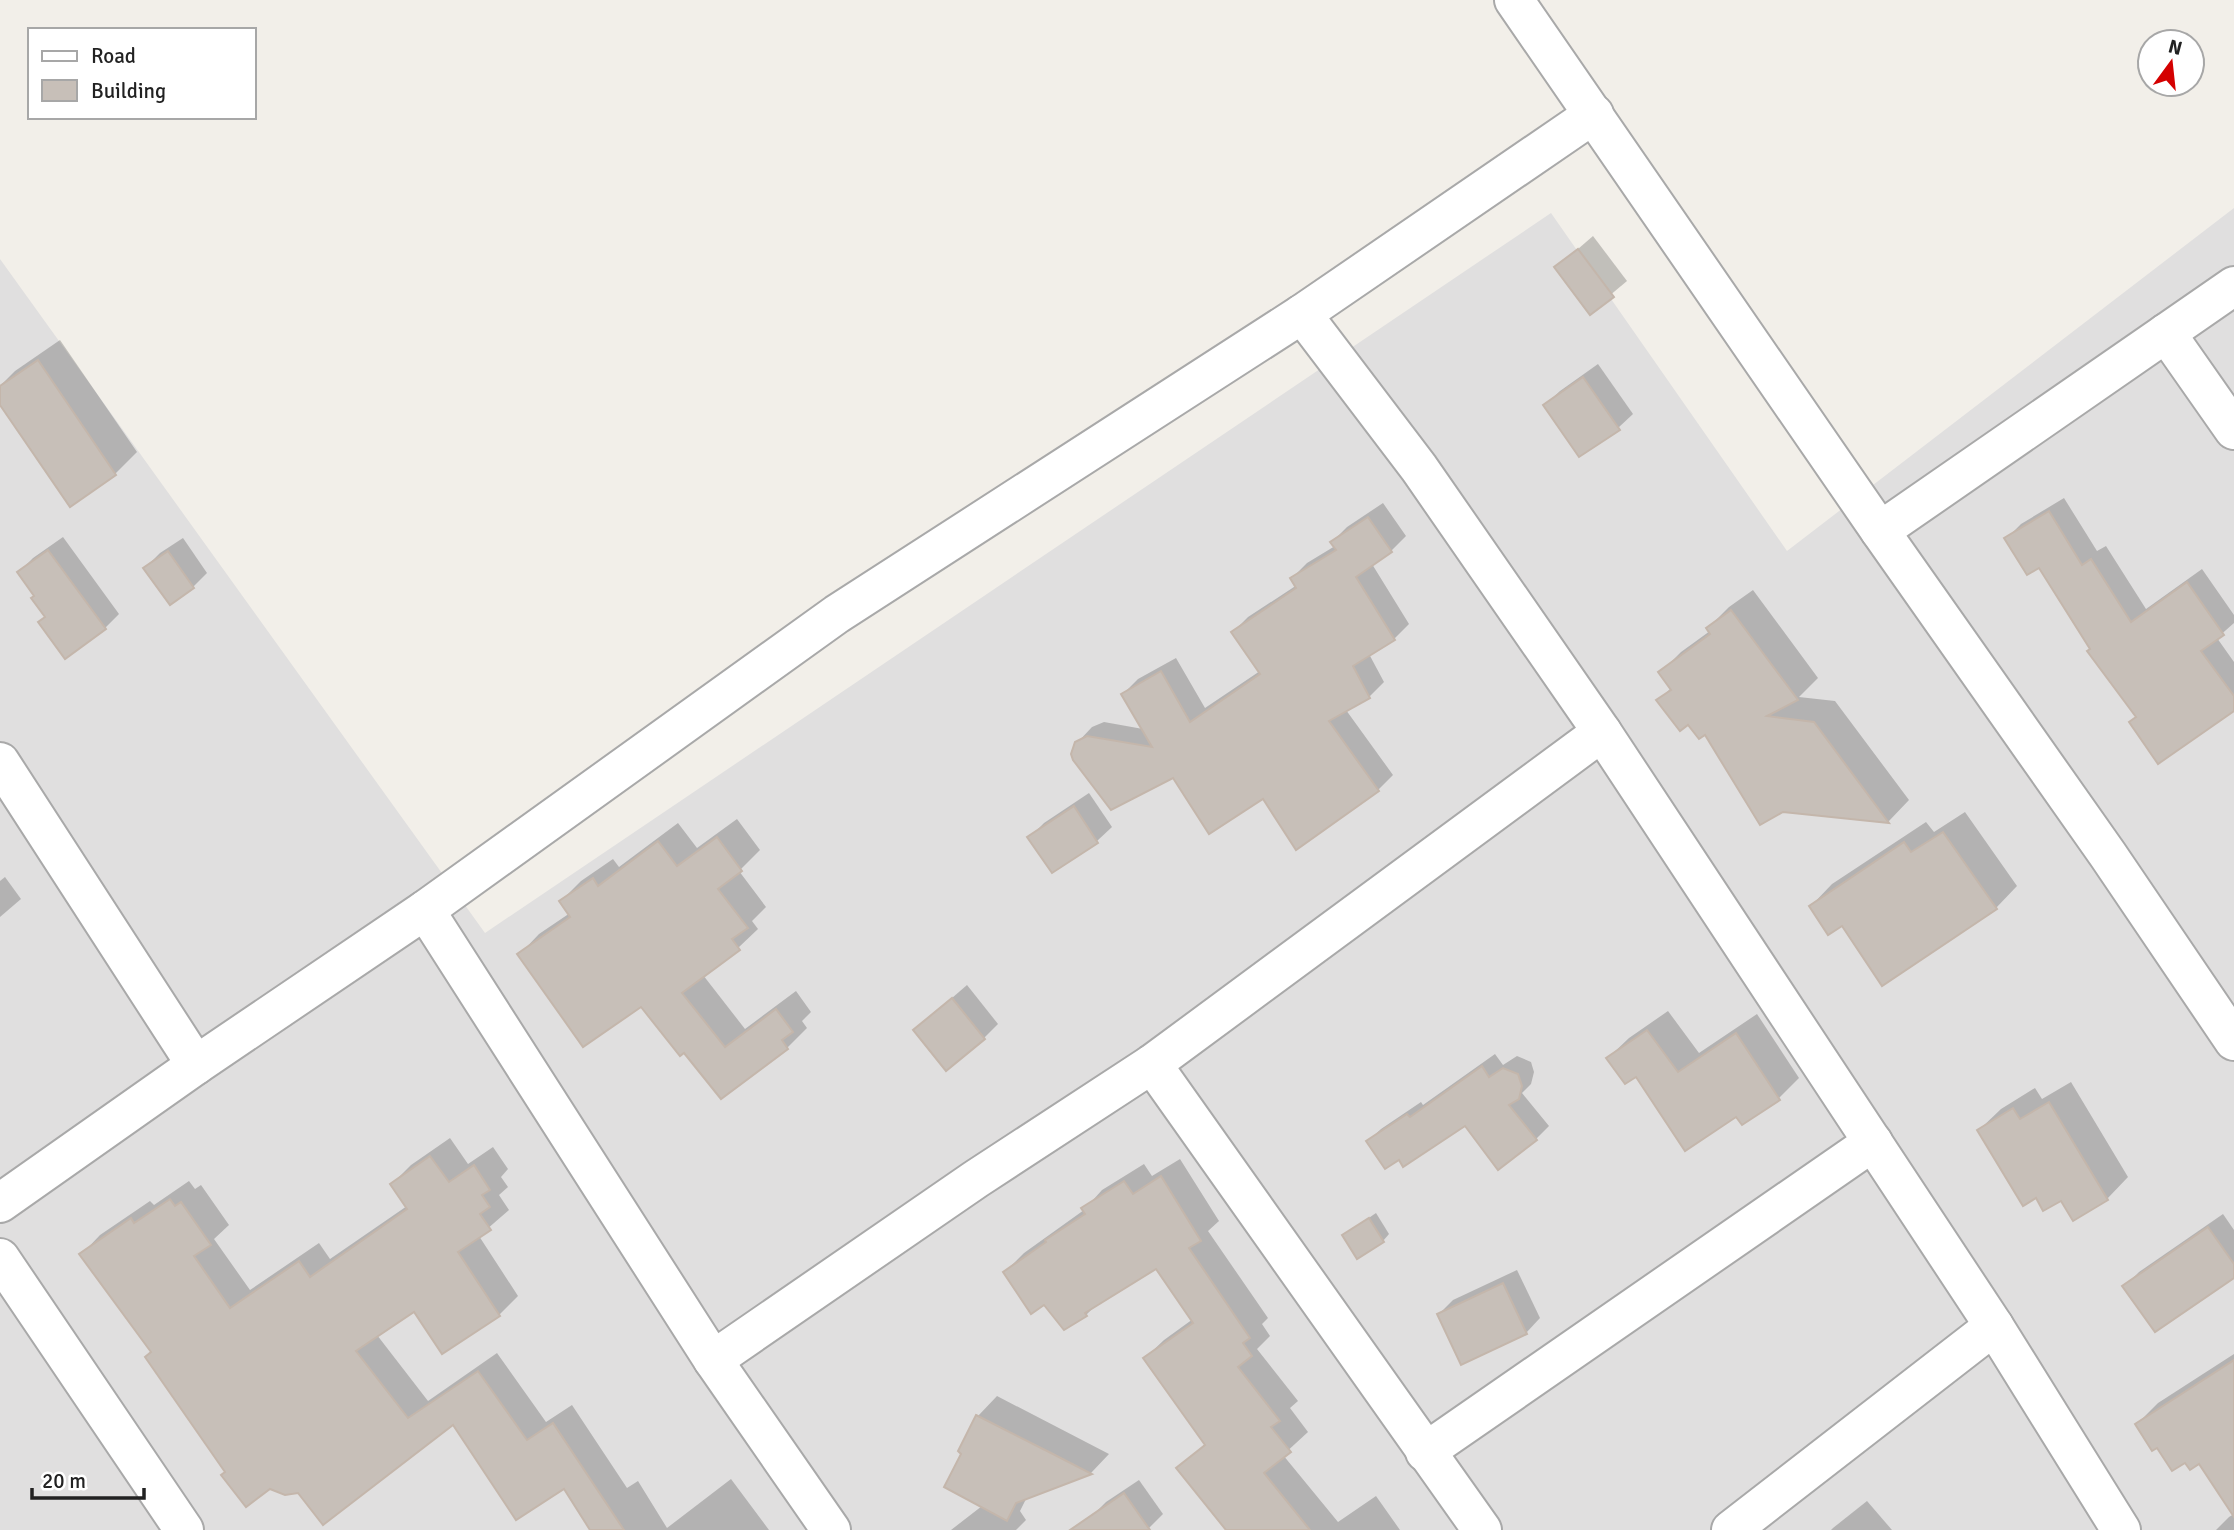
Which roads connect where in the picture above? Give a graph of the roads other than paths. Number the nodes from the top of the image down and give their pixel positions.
1 (1514, 0) edge
2 (1594, 114) junction
3 (2234, 286) edge
4 (1302, 314) junction
5 (2166, 333) junction
6 (2234, 430) edge
7 (1880, 531) junction
8 (1602, 732) junction
9 (0, 762) edge
10 (425, 909) junction
11 (2234, 1041) edge
12 (1152, 1064) junction
13 (196, 1065) junction
14 (1873, 1143) junction
15 (0, 1203) edge
16 (0, 1258) edge
17 (1994, 1326) junction
18 (713, 1360) junction
19 (1425, 1452) junction
20 (184, 1530) edge
21 (831, 1530) edge
22 (1482, 1530) edge
23 (1731, 1530) edge
24 (2121, 1530) edge

1 - 2 street
2 - 4 street
2 - 7 street
3 - 5 street
4 - 8 street
4 - 10 street
5 - 6 street
5 - 7 street
7 - 11 street
8 - 12 street
8 - 14 street
9 - 13 street
10 - 13 street
10 - 18 street
12 - 18 street
12 - 19 street
13 - 15 street
14 - 17 street
14 - 19 street
16 - 20 street
17 - 23 street
17 - 24 street
18 - 21 street
19 - 22 street

